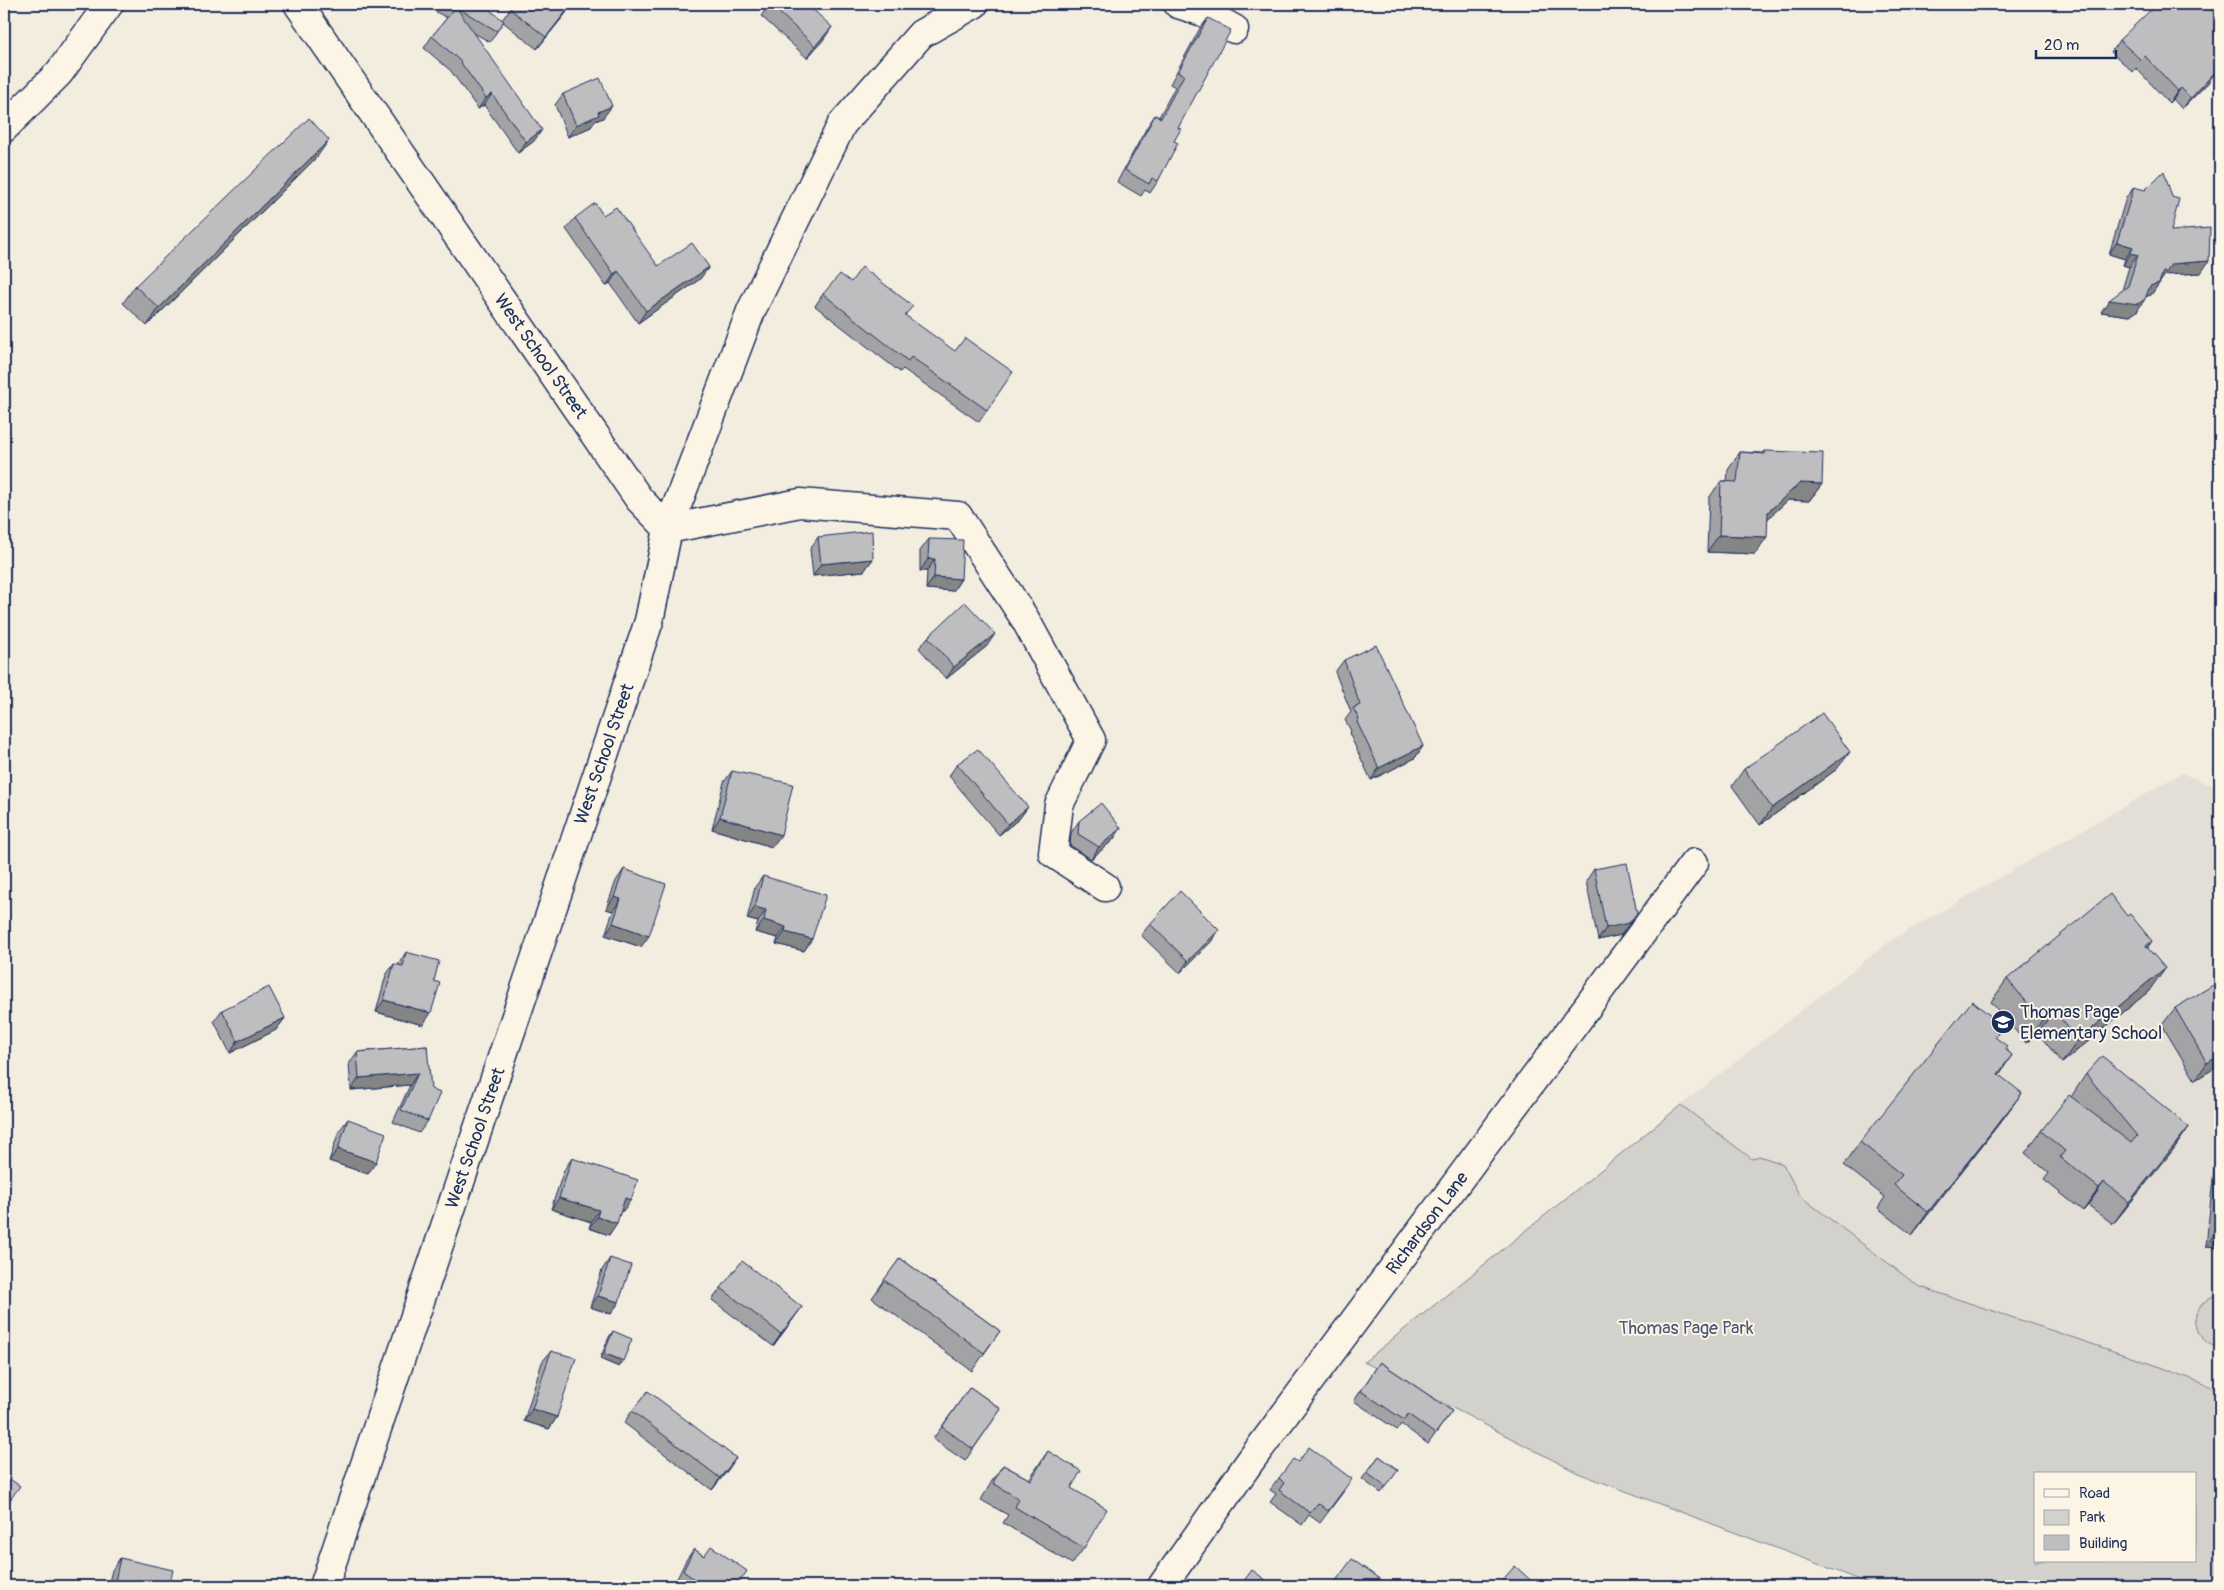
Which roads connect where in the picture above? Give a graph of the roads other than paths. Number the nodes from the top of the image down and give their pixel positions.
1 (109, 4) edge
2 (298, 4) edge
3 (974, 4) edge
4 (1178, 4) edge
5 (1234, 29) dead end
6 (4, 128) edge
7 (668, 529) junction
8 (1694, 863) dead end
9 (1105, 887) dead end
10 (324, 1586) edge
11 (1162, 1586) edge

1 - 6 street
2 - 7 street, West School Street
3 - 7 street
4 - 5 street
7 - 9 street
7 - 10 street, West School Street
8 - 11 street, Richardson Lane

